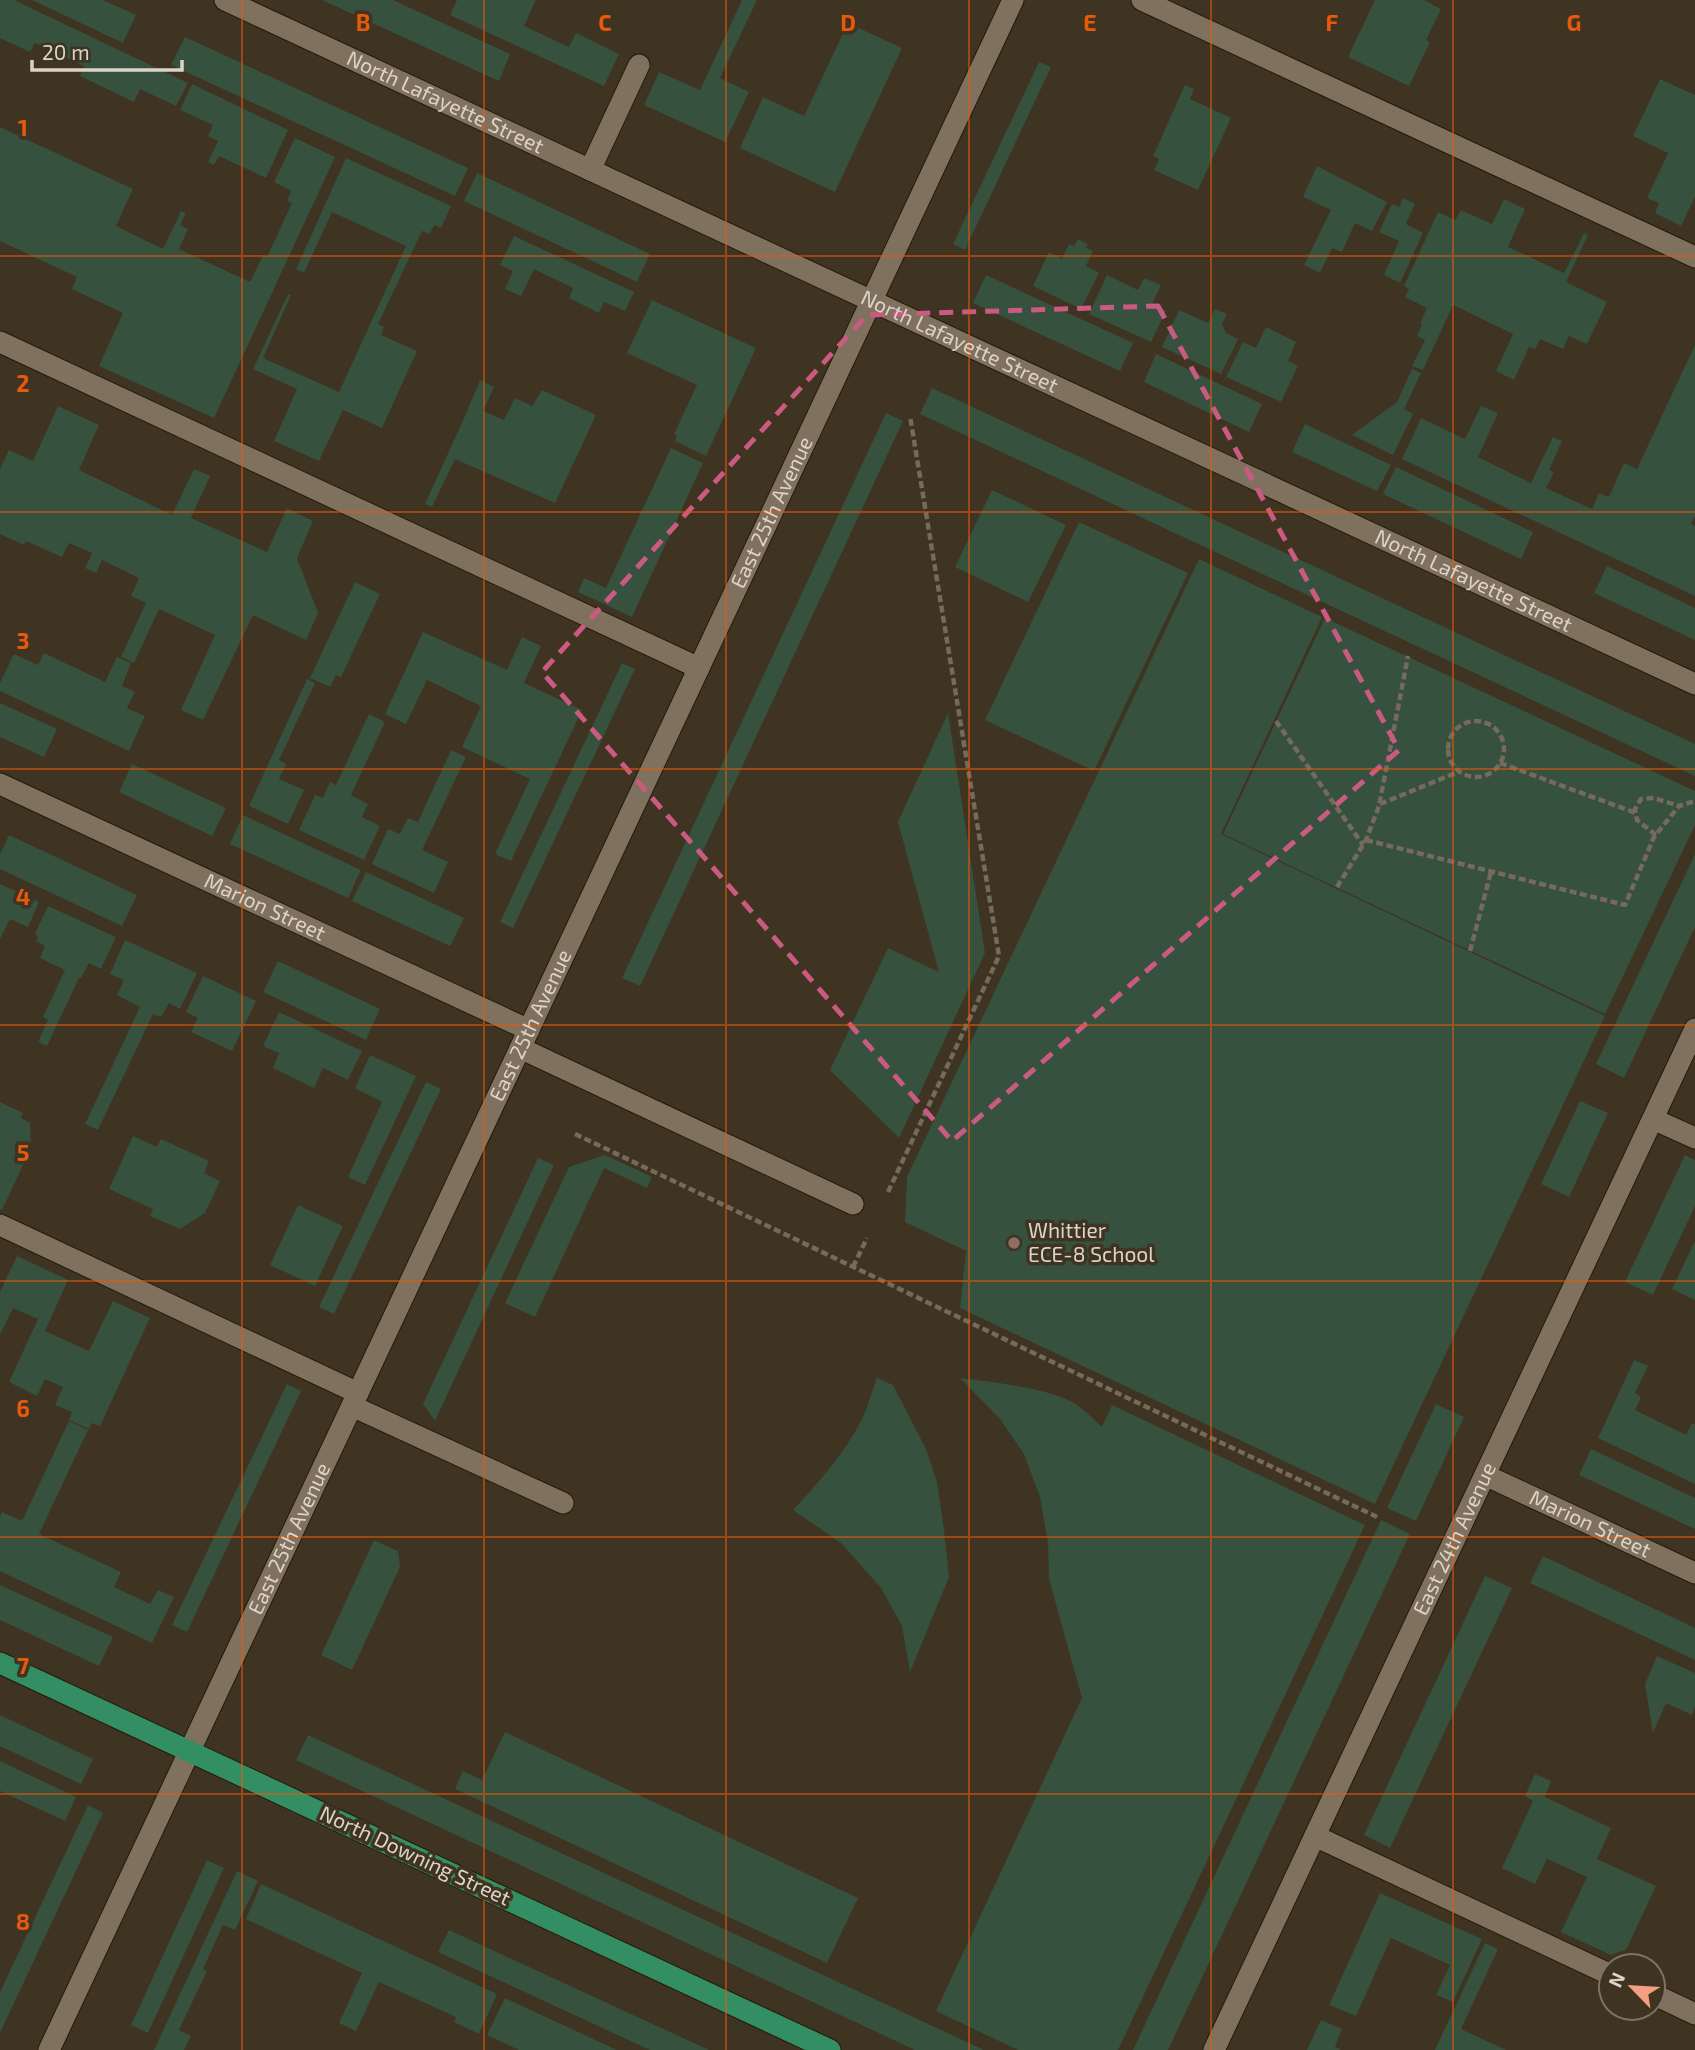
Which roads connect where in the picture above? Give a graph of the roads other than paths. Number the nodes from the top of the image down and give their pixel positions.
1 (225, 0) edge
2 (1013, 0) edge
3 (1142, 0) edge
4 (639, 65) dead end
5 (590, 170) junction
6 (1695, 257) edge
7 (872, 301) junction
8 (0, 342) edge
9 (699, 668) junction
10 (1695, 684) edge
11 (0, 784) edge
12 (1695, 1029) edge
13 (525, 1039) junction
14 (1653, 1119) junction
15 (1695, 1138) edge
16 (853, 1204) dead end
17 (0, 1225) edge
18 (355, 1399) junction
19 (1485, 1475) junction
20 (563, 1503) dead end
21 (1695, 1573) edge
22 (0, 1662) edge
23 (190, 1751) junction
24 (1315, 1836) junction
25 (1597, 1968) edge
26 (1667, 2001) edge
27 (1695, 2014) edge
28 (49, 2050) edge
29 (830, 2050) edge
30 (1214, 2050) edge

1 - 5 street, North Lafayette Street
2 - 7 street, East 25th Avenue
3 - 6 street
4 - 5 street
5 - 7 street, North Lafayette Street
7 - 9 street, East 25th Avenue
7 - 10 street, North Lafayette Street
8 - 9 street
9 - 13 street, East 25th Avenue
11 - 13 street, Marion Street
12 - 14 street, East 24th Avenue
13 - 16 street, Marion Street
13 - 18 street, East 25th Avenue
14 - 15 street
14 - 19 street, East 24th Avenue
17 - 18 street
18 - 20 street
18 - 23 street, East 25th Avenue
19 - 21 street, Marion Street
19 - 24 street, East 24th Avenue
22 - 23 main road, North Downing Street
23 - 28 street, East 25th Avenue
23 - 29 main road, North Downing Street
24 - 25 street
24 - 30 street, East 24th Avenue
26 - 27 street

